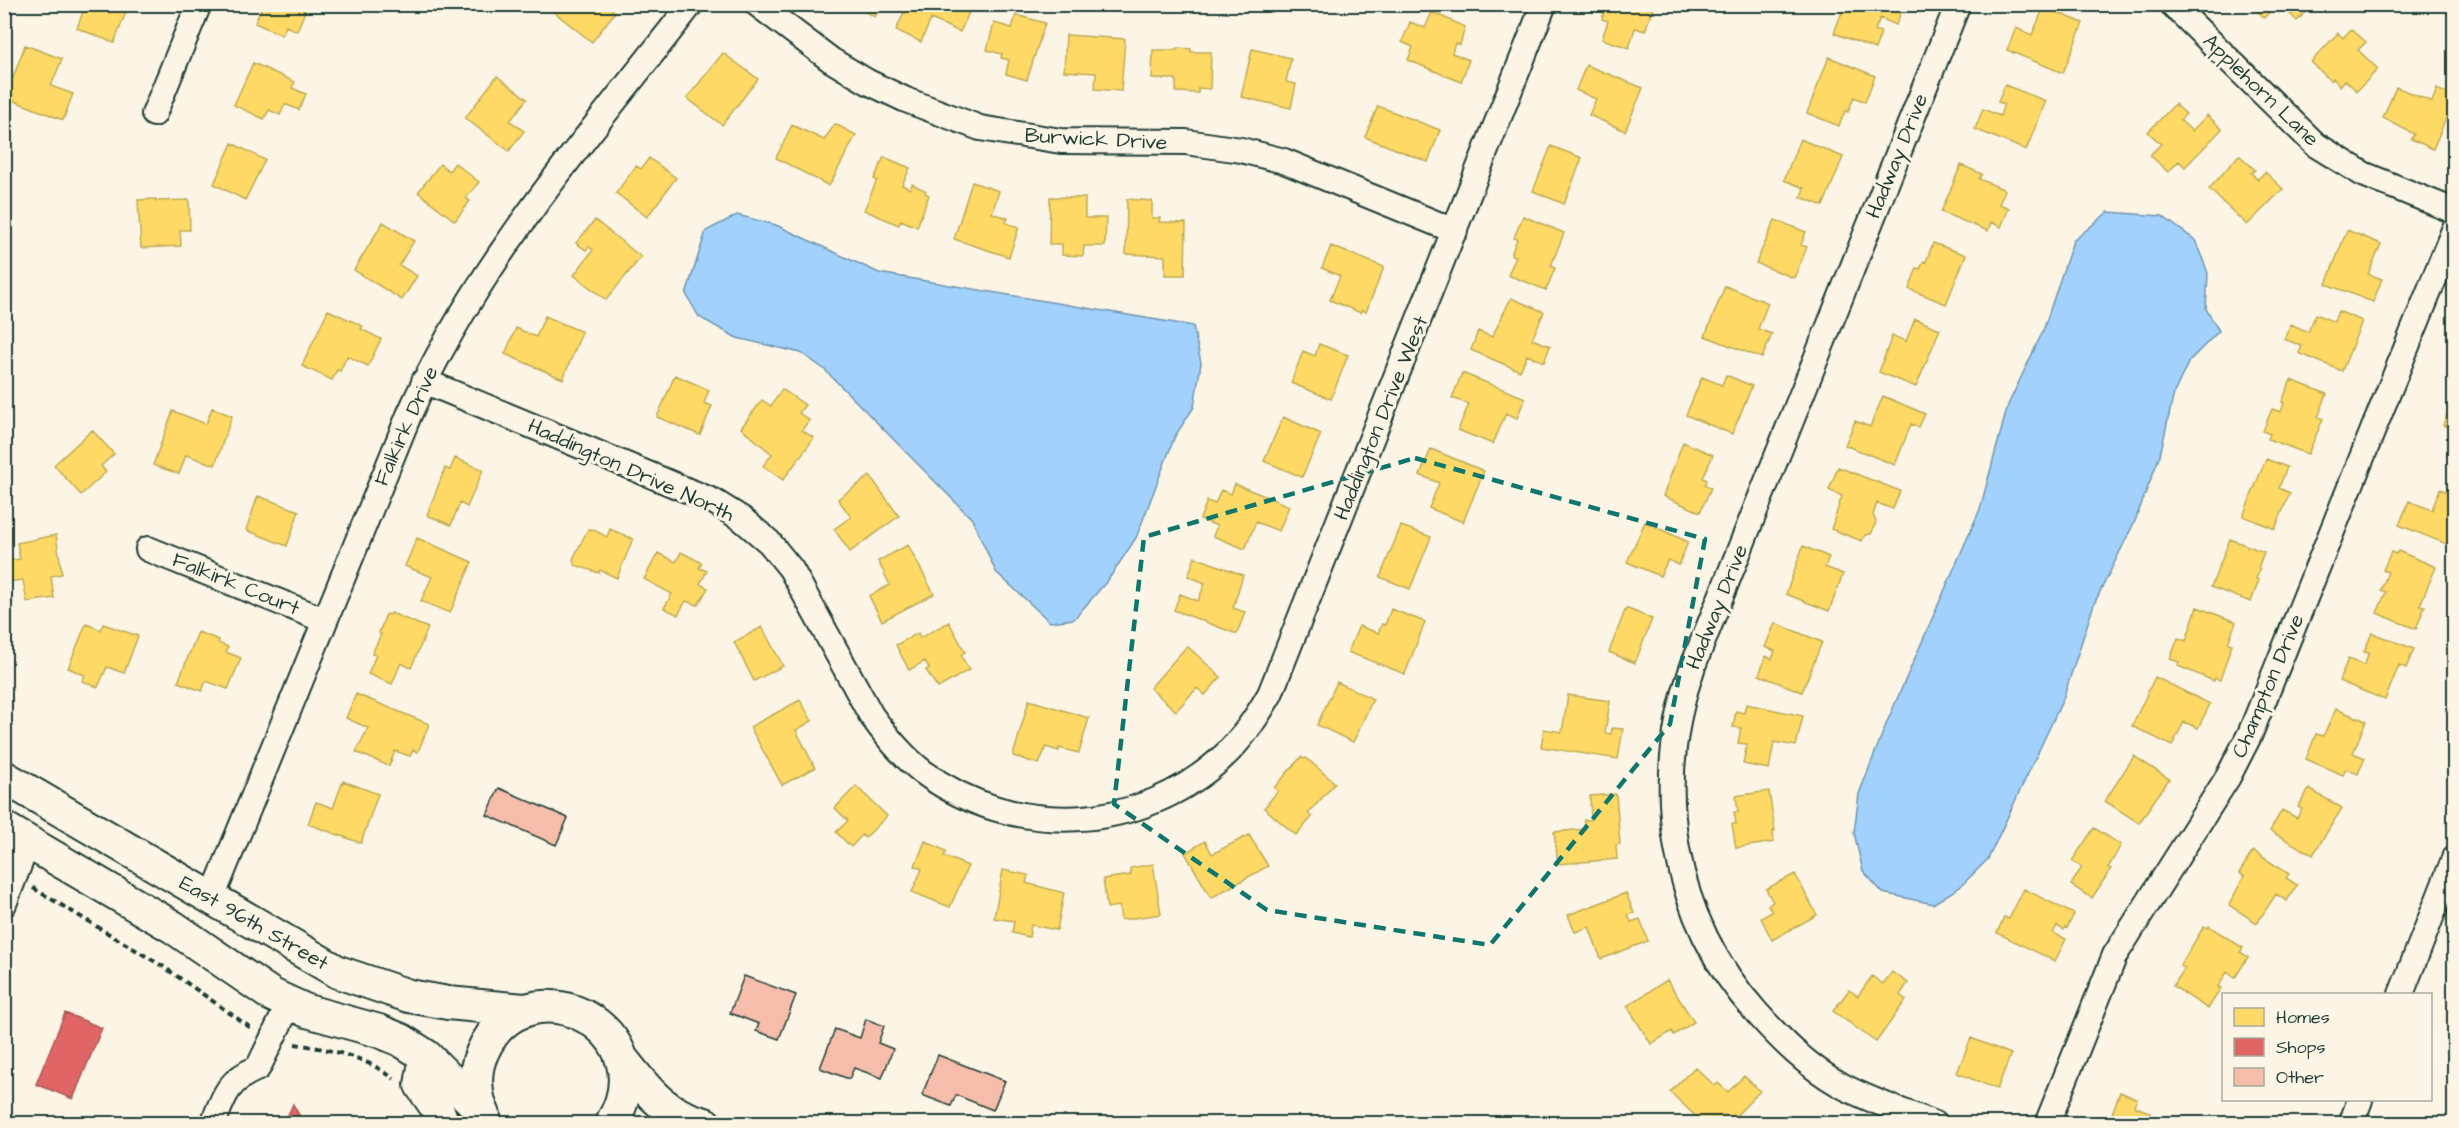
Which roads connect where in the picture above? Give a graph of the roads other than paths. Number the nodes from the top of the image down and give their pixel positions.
1 (199, 4) edge
2 (691, 4) edge
3 (757, 4) edge
4 (1544, 4) edge
5 (1958, 4) edge
6 (2172, 4) edge
7 (154, 114) dead end
8 (2454, 210) edge
9 (2454, 230) edge
10 (1455, 231) junction
11 (424, 381) junction
12 (148, 549) dead end
13 (324, 620) junction
14 (4, 777) edge
15 (1167, 796) joint
16 (16, 835) edge
17 (2454, 859) edge
18 (212, 898) junction
19 (4, 904) edge
20 (2401, 993) edge
21 (289, 1004) junction
22 (524, 1010) junction
23 (426, 1056) junction
24 (622, 1059) junction
25 (2360, 1101) edge
26 (486, 1119) edge
27 (213, 1124) edge
28 (443, 1124) edge
29 (611, 1124) edge
30 (705, 1124) edge
31 (1935, 1124) edge
32 (2047, 1124) edge
33 (2351, 1124) edge

1 - 7 street
2 - 11 street, Falkirk Drive
3 - 10 street, Burwick Drive
4 - 10 street, Haddington Drive West
5 - 31 street, Hadway Drive
6 - 8 street, Applehorn Lane
9 - 32 street, Champton Drive
10 - 15 street, Haddington Drive West
11 - 13 street, Falkirk Drive
11 - 15 street, Haddington Drive North
12 - 13 street, Falkirk Court
13 - 18 street, Falkirk Drive
14 - 18 main road, East 96th Street
16 - 19 street
16 - 21 main road, East 96th Street
17 - 20 street
18 - 22 main road, East 96th Street
21 - 23 main road, East 96th Street
21 - 27 street
22 - 24 main road, East 96th Street
22 - 26 main road
23 - 26 main road, East 96th Street
23 - 28 main road
24 - 29 main road
24 - 30 main road
25 - 33 street

